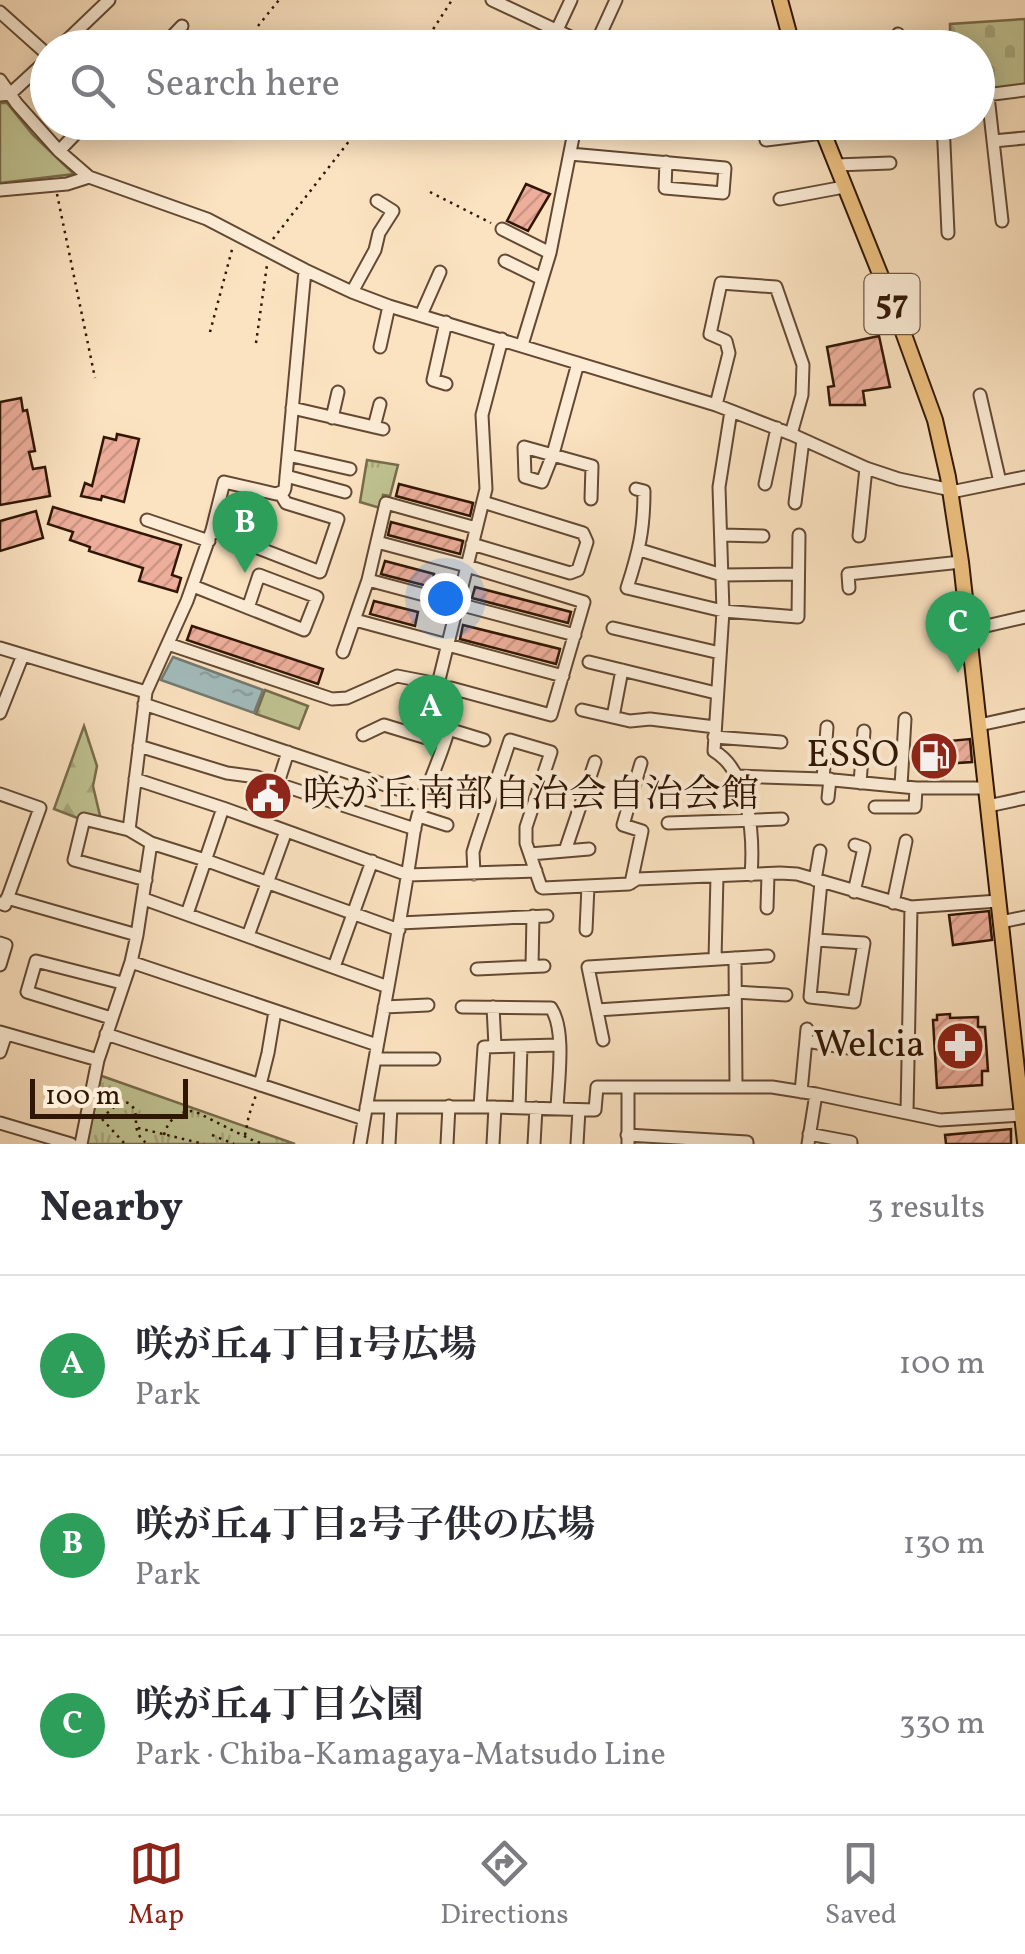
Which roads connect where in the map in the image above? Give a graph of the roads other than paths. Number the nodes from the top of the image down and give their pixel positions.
1 (492, 0) edge
2 (570, 0) edge
3 (616, 0) edge
4 (780, 0) edge
5 (101, 2) edge
6 (0, 12) edge
7 (182, 26) dead end
8 (75, 30) edge
9 (178, 30) edge
10 (557, 30) joint
11 (602, 30) edge
12 (788, 30) edge
13 (30, 40) edge
14 (30, 72) edge
15 (0, 80) edge
16 (1025, 90) edge
17 (5, 94) edge
18 (995, 94) edge
19 (30, 120) edge
20 (1025, 138) edge
21 (49, 140) edge
22 (70, 140) edge
23 (573, 140) edge
24 (826, 140) edge
25 (944, 140) edge
26 (993, 141) joint
27 (59, 151) junction
28 (570, 154) junction
29 (666, 162) junction
30 (890, 162) dead end
31 (836, 165) junction
32 (88, 177) junction
33 (844, 188) junction
34 (0, 190) edge
35 (780, 199) dead end
36 (377, 200) dead end
37 (1002, 222) dead end
38 (502, 228) road end
39 (948, 233) dead end
40 (550, 252) junction
41 (505, 261) dead end
42 (305, 270) junction
43 (440, 272) dead end
44 (542, 279) junction
45 (352, 292) junction
46 (389, 306) junction
47 (422, 315) junction
48 (446, 322) junction
49 (502, 339) junction
50 (522, 345) junction
51 (380, 348) dead end
52 (578, 363) junction
53 (446, 384) dead end
54 (338, 392) dead end
55 (980, 395) dead end
56 (380, 404) dead end
57 (716, 405) junction
58 (292, 408) junction
59 (731, 411) junction
60 (332, 418) junction
61 (777, 428) junction
62 (797, 437) junction
63 (288, 455) junction
64 (866, 468) junction
65 (350, 469) dead end
66 (286, 476) junction
67 (1025, 477) edge
68 (1000, 482) junction
69 (765, 484) dead end
70 (636, 489) dead end
71 (950, 490) junction
72 (345, 492) dead end
73 (280, 493) junction
74 (591, 499) dead end
75 (483, 502) junction
76 (795, 503) dead end
77 (148, 520) dead end
78 (476, 528) junction
79 (211, 535) junction
80 (800, 535) dead end
81 (721, 536) junction
82 (763, 536) dead end
83 (860, 536) dead end
84 (287, 542) dead end
85 (377, 542) junction
86 (472, 544) junction
87 (640, 550) junction
88 (281, 556) junction
89 (961, 562) junction
90 (467, 566) junction
91 (798, 574) junction
92 (722, 575) junction
93 (368, 580) junction
94 (193, 586) junction
95 (850, 588) dead end
96 (458, 604) junction
97 (248, 608) junction
98 (723, 612) junction
99 (1025, 617) edge
100 (355, 620) junction
101 (613, 628) dead end
102 (969, 630) junction
103 (574, 635) junction
104 (168, 644) junction
105 (448, 645) junction
106 (0, 648) edge
107 (343, 652) dead end
108 (720, 653) junction
109 (23, 655) junction
110 (590, 662) dead end
111 (622, 670) junction
112 (562, 676) junction
113 (448, 689) junction
114 (716, 693) junction
115 (145, 698) junction
116 (582, 710) dead end
117 (0, 712) edge
118 (1025, 714) edge
119 (613, 717) junction
120 (905, 719) dead end
121 (979, 725) junction
122 (827, 727) dead end
123 (448, 729) junction
124 (864, 730) dead end
125 (715, 732) junction
126 (363, 735) dead end
127 (484, 740) dead end
128 (443, 742) junction
129 (781, 742) dead end
130 (139, 746) junction
131 (288, 752) junction
132 (595, 762) dead end
133 (641, 763) dead end
134 (736, 776) junction
135 (826, 779) junction
136 (134, 780) junction
137 (860, 782) junction
138 (278, 783) junction
139 (901, 786) junction
140 (916, 788) junction
141 (986, 788) junction
142 (0, 794) edge
143 (424, 798) junction
144 (828, 798) dead end
145 (1025, 798) edge
146 (875, 806) dead end
147 (988, 806) junction
148 (223, 808) junction
149 (419, 816) junction
150 (749, 819) junction
151 (782, 819) dead end
152 (668, 822) dead end
153 (447, 825) dead end
154 (416, 829) junction
155 (128, 830) junction
156 (286, 831) junction
157 (906, 841) dead end
158 (151, 843) junction
159 (855, 845) dead end
160 (589, 850) dead end
161 (820, 850) dead end
162 (565, 851) junction
163 (530, 854) junction
164 (205, 860) junction
165 (372, 861) junction
166 (536, 871) junction
167 (474, 874) junction
168 (768, 874) junction
169 (408, 875) junction
170 (751, 875) junction
171 (717, 876) junction
172 (146, 880) junction
173 (818, 881) junction
174 (268, 882) junction
175 (631, 883) junction
176 (588, 886) junction
177 (854, 892) junction
178 (144, 899) junction
179 (4, 900) edge
180 (998, 901) junction
181 (893, 904) junction
182 (911, 907) junction
183 (766, 908) dead end
184 (187, 914) junction
185 (354, 914) junction
186 (1025, 917) edge
187 (1001, 922) junction
188 (400, 927) junction
189 (586, 930) dead end
190 (137, 935) junction
191 (248, 936) junction
192 (816, 940) junction
193 (0, 943) edge
194 (768, 956) dead end
195 (735, 958) junction
196 (715, 959) junction
197 (131, 962) junction
198 (0, 965) edge
199 (334, 967) junction
200 (477, 969) dead end
201 (122, 982) junction
202 (388, 987) junction
203 (786, 995) dead end
204 (735, 996) junction
205 (428, 1005) dead end
206 (384, 1007) junction
207 (462, 1007) dead end
208 (493, 1007) junction
209 (597, 1010) junction
210 (275, 1011) junction
211 (111, 1018) junction
212 (3, 1033) edge
213 (106, 1034) junction
214 (603, 1040) dead end
215 (559, 1045) junction
216 (495, 1046) junction
217 (521, 1046) junction
218 (855, 1049) dead end
219 (0, 1052) edge
220 (376, 1052) junction
221 (434, 1058) dead end
222 (98, 1060) junction
223 (260, 1085) junction
224 (628, 1086) junction
225 (736, 1086) junction
226 (1022, 1088) edge
227 (801, 1092) junction
228 (816, 1094) junction
229 (391, 1106) junction
230 (448, 1106) junction
231 (480, 1107) junction
232 (495, 1107) junction
233 (518, 1108) junction
234 (536, 1108) junction
235 (557, 1109) junction
236 (578, 1110) junction
237 (907, 1112) junction
238 (365, 1113) junction
239 (1022, 1115) junction
240 (0, 1123) edge
241 (809, 1139) edge
242 (628, 1140) edge
243 (1025, 1142) edge
244 (70, 1144) edge
245 (81, 1144) edge
246 (360, 1144) edge
247 (389, 1144) edge
248 (447, 1144) edge
249 (493, 1144) edge
250 (534, 1144) edge
251 (577, 1144) edge
252 (747, 1144) edge
253 (851, 1144) edge

1 - 10 street
2 - 10 street
3 - 11 street
4 - 12 main road
5 - 8 street
6 - 13 street
7 - 9 street
14 - 17 street
15 - 17 street
16 - 18 street
17 - 19 street
20 - 26 street
21 - 27 street
22 - 27 street
23 - 28 street
24 - 31 main road, 57
25 - 39 street
26 - 37 street
27 - 32 street
28 - 29 street
28 - 40 street
29 - 29 street
30 - 31 street
31 - 33 main road, 57
32 - 34 street
32 - 42 street
33 - 35 street
33 - 71 main road, 57
36 - 45 street
38 - 40 street
40 - 44 street
41 - 44 street
42 - 45 street
42 - 58 street
43 - 47 street
44 - 50 street
45 - 46 street
46 - 47 street
46 - 51 street
47 - 48 street
48 - 49 street
48 - 53 street
49 - 50 street
49 - 75 street
50 - 52 street
52 - 57 street
52 - 74 street
54 - 60 street
55 - 68 street
56 - 60 street
57 - 59 street
57 - 62 street
58 - 60 street
58 - 63 street
59 - 61 street
59 - 81 street
61 - 62 street
61 - 69 street
62 - 64 street
62 - 76 street
63 - 65 street
63 - 66 street
64 - 71 street
64 - 83 street
66 - 72 street
66 - 73 street
67 - 68 street
68 - 71 street
70 - 87 street
71 - 89 main road, 57
73 - 79 street
73 - 88 street
75 - 78 street
75 - 86 street
77 - 79 street
78 - 85 street
78 - 86 street
79 - 88 street
79 - 94 street
80 - 91 street
81 - 82 street
81 - 92 street
84 - 88 street
85 - 90 street
85 - 93 street
86 - 90 street
87 - 92 street
87 - 98 street
89 - 95 street
89 - 102 main road, 57
90 - 96 street
90 - 103 street
91 - 92 street
91 - 98 street
92 - 98 street
93 - 96 street
93 - 100 street
94 - 97 street
94 - 104 street
96 - 103 street
96 - 105 street
97 - 97 street
98 - 108 street
99 - 102 street
100 - 105 street
100 - 107 street
101 - 108 street
102 - 121 main road, 57
103 - 112 street
104 - 113 street
104 - 115 street
105 - 112 street
105 - 113 street
106 - 109 street
108 - 114 street
109 - 115 street
109 - 117 street
110 - 111 street
111 - 114 street
111 - 119 street
112 - 113 street
113 - 123 street
114 - 125 street
115 - 130 street
115 - 131 street
116 - 119 street
118 - 121 street
119 - 125 street
120 - 139 street
121 - 141 main road, 57
122 - 135 street
123 - 127 street
123 - 128 street
124 - 137 street
125 - 129 street
125 - 134 street
126 - 128 street
128 - 143 street
130 - 136 street
130 - 138 street
131 - 138 street
131 - 143 street
132 - 162 street
133 - 175 street
134 - 135 street
134 - 150 street
135 - 137 street
135 - 144 street
136 - 148 street
136 - 155 street
137 - 139 street
138 - 154 street
139 - 140 street
140 - 141 street
140 - 146 street
141 - 147 main road, 57
142 - 179 street
143 - 149 street
145 - 147 street
147 - 180 main road, 57
148 - 156 street
148 - 164 street
149 - 153 street
149 - 154 street
150 - 151 street
150 - 152 street
150 - 170 street
154 - 169 street
155 - 158 street
155 - 172 street
156 - 165 street
156 - 174 street
157 - 181 street
158 - 164 street
158 - 172 street
159 - 177 street
160 - 162 street
161 - 173 street
162 - 163 street
163 - 166 street
163 - 167 street
164 - 174 street
164 - 184 street
165 - 169 street
165 - 185 street
166 - 167 street
166 - 176 street
167 - 169 street
168 - 170 street
168 - 173 street
168 - 183 street
169 - 188 street
170 - 171 street
171 - 175 street
171 - 196 street
172 - 178 street
173 - 177 street
173 - 192 street
174 - 185 street
174 - 191 street
175 - 176 street
176 - 189 street
177 - 181 street
178 - 184 street
178 - 190 street
179 - 190 street
180 - 182 street
180 - 187 main road, 57
181 - 182 street
182 - 237 street
184 - 191 street
185 - 188 street
185 - 199 street
186 - 187 street
187 - 226 main road, 57
188 - 200 street
188 - 202 street
190 - 197 street
191 - 199 street
192 - 192 street
193 - 198 street
194 - 195 street
195 - 196 street
195 - 204 street
196 - 209 street
197 - 201 street
197 - 210 street
199 - 202 street
201 - 211 street
201 - 211 street
202 - 206 street
203 - 204 street
204 - 209 street
204 - 225 street
205 - 206 street
206 - 220 street
207 - 208 street
208 - 215 street
208 - 216 street
209 - 214 street
210 - 220 street
210 - 223 street
211 - 213 street
212 - 219 street
212 - 222 street
213 - 222 street
213 - 223 street
215 - 217 street
215 - 235 street
216 - 217 street
216 - 231 street
217 - 233 street
218 - 227 street
220 - 221 street
220 - 238 street
222 - 245 street
223 - 238 street
224 - 225 street
224 - 236 street
224 - 242 street
225 - 227 street
226 - 239 main road, 57
227 - 228 street
228 - 237 street
228 - 241 street
229 - 230 street
229 - 238 street
229 - 247 street
230 - 231 street
230 - 248 street
231 - 232 street
232 - 233 street
232 - 249 street
233 - 234 street
234 - 235 street
234 - 250 street
235 - 236 street
236 - 251 street
237 - 239 street
238 - 246 street
239 - 243 main road, 57
240 - 244 street
241 - 253 street
242 - 252 street

